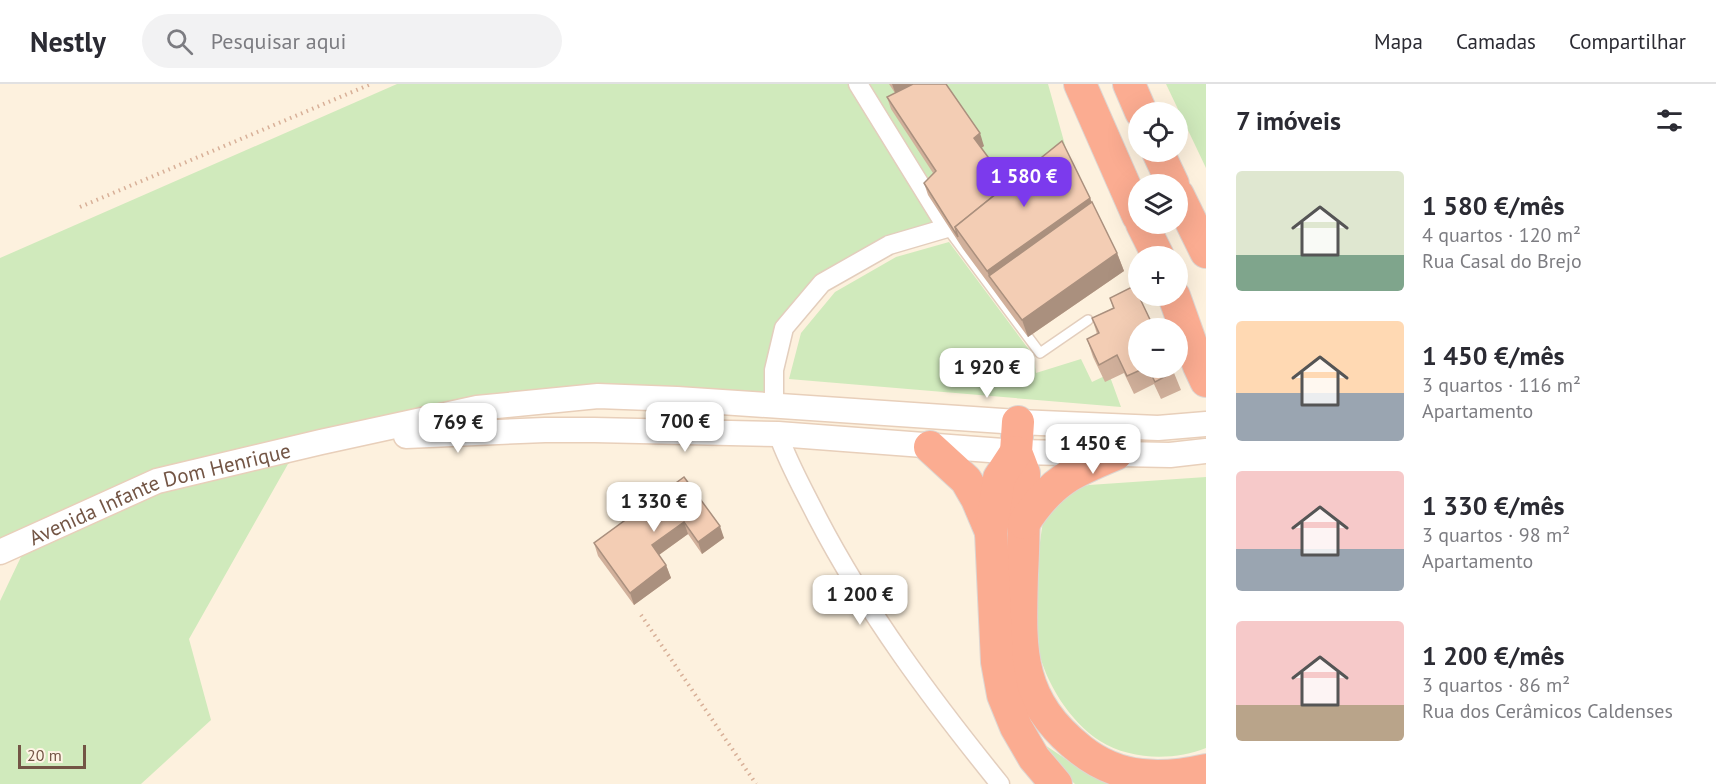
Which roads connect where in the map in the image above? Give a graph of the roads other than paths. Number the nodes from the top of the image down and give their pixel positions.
1 (858, 84) edge
2 (1080, 84) edge
3 (1129, 84) edge
4 (1137, 102) edge
5 (1128, 193) edge
6 (1188, 215) edge
7 (947, 228) junction
8 (1206, 252) edge
9 (1179, 306) edge
10 (1182, 306) edge
11 (1088, 320) dead end
12 (1206, 349) edge
13 (1206, 381) edge
14 (774, 405) junction
15 (1206, 424) edge
16 (778, 434) junction
17 (1017, 437) junction
18 (321, 442) junction
19 (930, 447) junction
20 (1206, 451) edge
21 (1116, 454) junction
22 (1024, 523) junction
23 (991, 533) junction
24 (0, 552) edge
25 (1206, 770) edge
26 (1000, 784) edge
27 (1056, 784) edge

1 - 7 street
2 - 5 highway
3 - 4 highway
6 - 8 highway
7 - 11 lane
7 - 14 street
9 - 13 highway
10 - 12 highway
14 - 16 main road
14 - 17 main road, Avenida Infante Dom Henrique
14 - 18 main road, Avenida Infante Dom Henrique
15 - 17 main road, Avenida Infante Dom Henrique
16 - 18 main road, Avenida Infante Dom Henrique
16 - 19 main road, Avenida Infante Dom Henrique
16 - 26 street
17 - 19 main road, Avenida Infante Dom Henrique
17 - 21 main road, Avenida Infante Dom Henrique
17 - 22 highway
17 - 23 highway
18 - 24 main road, Avenida Infante Dom Henrique
19 - 23 highway
20 - 21 main road, Avenida Infante Dom Henrique
21 - 22 highway
22 - 25 highway
23 - 27 highway

